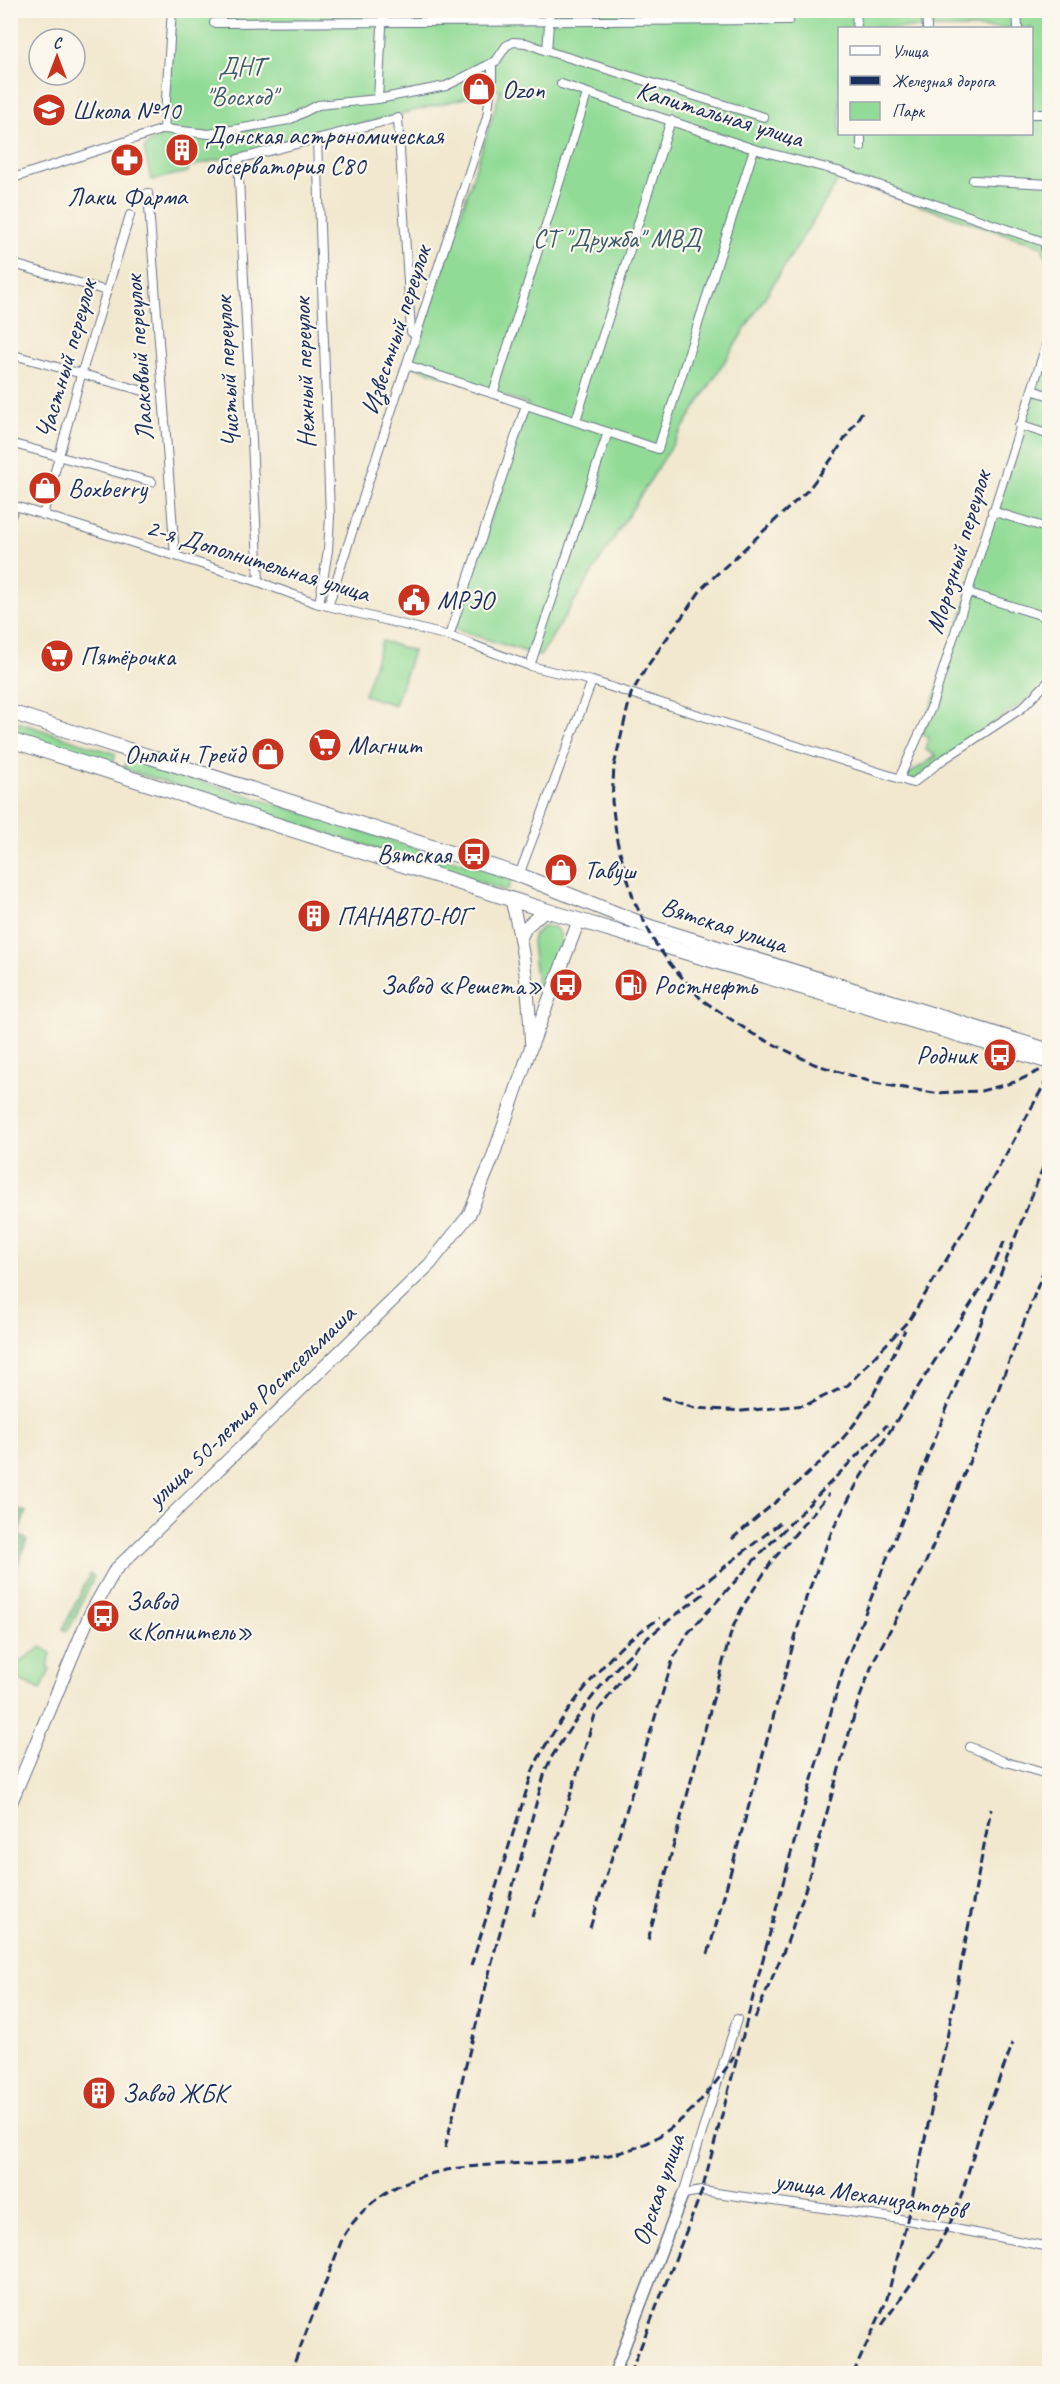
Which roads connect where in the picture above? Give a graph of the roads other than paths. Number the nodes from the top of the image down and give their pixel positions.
1 (172, 10) edge
2 (383, 10) edge
3 (550, 10) edge
4 (856, 10) edge
5 (926, 10) edge
6 (1017, 10) edge
7 (789, 20) dead end
8 (549, 22) junction
9 (214, 23) dead end
10 (382, 23) junction
11 (857, 27) edge
12 (927, 27) edge
13 (1018, 27) edge
14 (547, 51) junction
15 (492, 63) junction
16 (561, 84) dead end
17 (587, 94) junction
18 (378, 99) junction
19 (1033, 114) edge
20 (1050, 114) edge
21 (764, 117) dead end
22 (671, 120) junction
23 (164, 129) junction
24 (861, 135) edge
25 (317, 139) junction
26 (861, 147) dead end
27 (754, 149) junction
28 (10, 179) edge
29 (974, 180) dead end
30 (1050, 184) edge
31 (148, 193) dead end
32 (130, 215) dead end
33 (10, 263) edge
34 (1050, 272) edge
35 (107, 291) junction
36 (1050, 333) edge
37 (416, 336) junction
38 (10, 354) edge
39 (407, 365) junction
40 (81, 375) junction
41 (1032, 390) junction
42 (147, 392) dead end
43 (494, 394) junction
44 (1050, 396) edge
45 (526, 405) junction
46 (576, 420) junction
47 (1019, 425) junction
48 (608, 432) junction
49 (1050, 435) edge
50 (10, 443) edge
51 (60, 457) junction
52 (152, 482) dead end
53 (992, 511) junction
54 (43, 515) junction
55 (10, 519) edge
56 (1050, 529) edge
57 (175, 555) junction
58 (259, 582) junction
59 (966, 592) junction
60 (324, 605) junction
61 (1050, 618) edge
62 (448, 636) junction
63 (530, 666) junction
64 (1050, 680) edge
65 (592, 681) junction
66 (10, 712) edge
67 (10, 740) edge
68 (121, 749) junction
69 (114, 772) junction
70 (898, 779) junction
71 (519, 875) junction
72 (567, 894) junction
73 (511, 899) junction
74 (586, 901) junction
75 (545, 910) junction
76 (579, 920) junction
77 (521, 937) junction
78 (531, 1047) junction
79 (1050, 1051) edge
80 (1050, 1062) edge
81 (970, 1747) dead end
82 (1050, 1774) edge
83 (10, 1805) edge
84 (737, 2019) dead end
85 (683, 2194) junction
86 (1050, 2247) edge
87 (614, 2373) edge

1 - 23 street
2 - 10 street
3 - 8 street
4 - 11 street
5 - 12 street
6 - 13 street
7 - 8 street
8 - 10 street
8 - 14 street
9 - 10 street
10 - 18 street
14 - 15 street
14 - 21 street
15 - 18 street
15 - 37 street, Известный переулок
16 - 17 street, Капитальная улица
17 - 22 street, Капитальная улица
17 - 43 street
18 - 23 street
19 - 20 street
22 - 27 street, Капитальная улица
22 - 46 street
23 - 28 street
24 - 26 street
25 - 37 street
25 - 58 street, Чистый переулок
25 - 60 street, Нежный переулок
27 - 34 street, Капитальная улица
27 - 48 street
29 - 30 street
31 - 57 street, Ласковый переулок
32 - 35 street, Частный переулок
33 - 35 street
35 - 40 street, Частный переулок
36 - 41 street, Морозный переулок
37 - 39 street, Известный переулок
38 - 40 street
39 - 43 street
39 - 60 street, Известный переулок
40 - 42 street
40 - 51 street, Частный переулок
41 - 44 street
41 - 47 street, Морозный переулок
43 - 45 street
45 - 46 street
45 - 62 street
46 - 48 street
47 - 49 street
47 - 53 street, Морозный переулок
48 - 63 street
50 - 51 street
51 - 52 street
51 - 54 street, Частный переулок
53 - 56 street
53 - 59 street, Морозный переулок
54 - 55 street, 2-я Дополнительная улица
54 - 57 street, 2-я Дополнительная улица
57 - 58 street, 2-я Дополнительная улица
58 - 60 street, 2-я Дополнительная улица
59 - 61 street
59 - 70 street, Морозный переулок
60 - 62 street, 2-я Дополнительная улица
62 - 63 street, 2-я Дополнительная улица
63 - 65 street, 2-я Дополнительная улица
64 - 70 street, 2-я Дополнительная улица
65 - 70 street, 2-я Дополнительная улица
65 - 71 street
66 - 68 main road, Вятская улица
67 - 69 main road, Вятская улица
68 - 69 main road
68 - 71 main road, Вятская улица
69 - 73 main road, Вятская улица
71 - 72 main road, Вятская улица
71 - 73 main road
72 - 74 main road, Вятская улица
72 - 75 main road
73 - 75 main road, Вятская улица
73 - 77 main road
74 - 76 main road
74 - 79 main road, Вятская улица
75 - 76 main road, Вятская улица
75 - 77 main road
76 - 78 main road, улица 50-летия Ростсельмаша
76 - 80 main road, Вятская улица
77 - 78 main road
78 - 83 main road, улица 50-летия Ростсельмаша
81 - 82 street
84 - 85 street, Орская улица
85 - 86 street, улица Механизаторов
85 - 87 street, Орская улица

